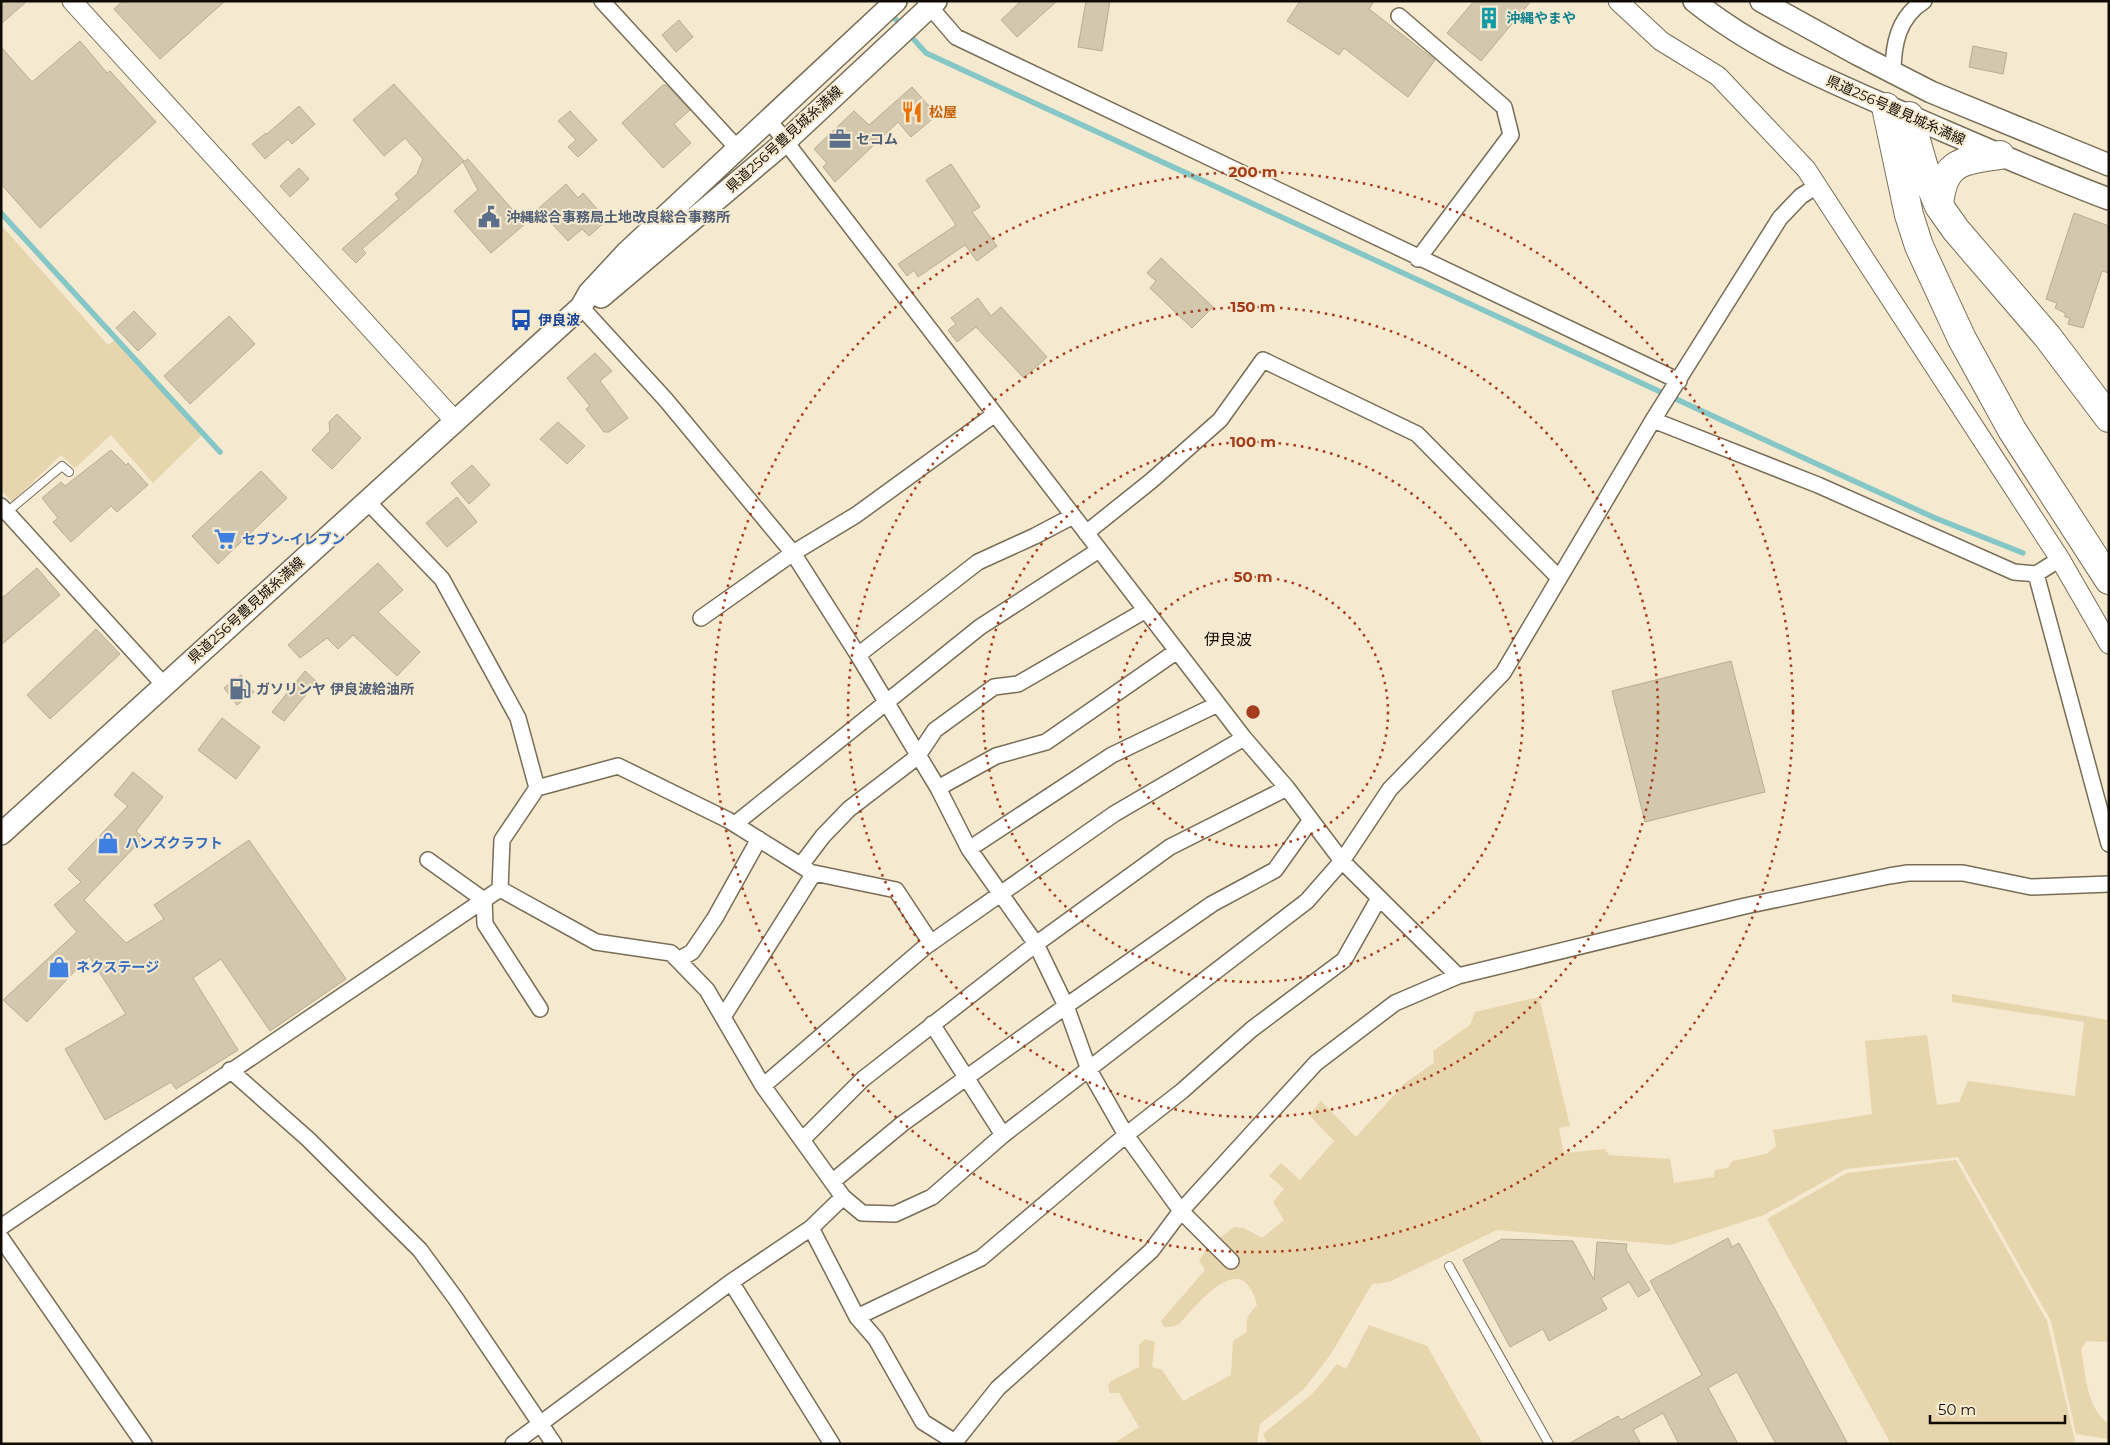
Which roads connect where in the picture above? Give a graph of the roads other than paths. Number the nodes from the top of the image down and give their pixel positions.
1 (72, 1) edge
2 (602, 1) edge
3 (896, 1) edge
4 (1618, 1) edge
5 (1694, 1) edge
6 (1761, 1) edge
7 (1924, 1) edge
8 (928, 6) edge
9 (1399, 16) dead end
10 (1893, 73) junction
11 (1898, 111) junction
12 (768, 120) junction
13 (785, 142) junction
14 (738, 149) junction
15 (2000, 155) junction
16 (2109, 165) edge
17 (1817, 186) junction
18 (2109, 199) edge
19 (1939, 206) junction
20 (1418, 259) junction
21 (581, 307) junction
22 (1679, 381) junction
23 (995, 414) junction
24 (2109, 418) edge
25 (1653, 420) junction
26 (455, 421) junction
27 (69, 472) dead end
28 (367, 501) junction
29 (4, 509) edge
30 (1073, 516) junction
31 (1086, 533) junction
32 (1099, 550) junction
33 (793, 553) junction
34 (2060, 559) junction
35 (2036, 574) junction
36 (1559, 578) junction
37 (2109, 580) edge
38 (1146, 610) junction
39 (701, 618) dead end
40 (2109, 644) edge
41 (1177, 651) junction
42 (858, 655) junction
43 (164, 685) junction
44 (885, 703) junction
45 (1218, 704) junction
46 (1244, 738) junction
47 (917, 757) junction
48 (537, 788) junction
49 (938, 788) junction
50 (1287, 788) junction
51 (1310, 821) junction
52 (735, 824) junction
53 (1, 834) edge
54 (759, 839) junction
55 (2109, 844) edge
56 (969, 849) junction
57 (428, 860) dead end
58 (1342, 861) junction
59 (800, 865) junction
60 (814, 873) junction
61 (2109, 884) edge
62 (500, 889) junction
63 (1001, 894) junction
64 (1379, 898) junction
65 (484, 900) junction
66 (931, 943) junction
67 (1036, 944) junction
68 (678, 960) junction
69 (1458, 976) junction
70 (1066, 1006) junction
71 (540, 1009) dead end
72 (723, 1017) junction
73 (932, 1024) junction
74 (230, 1070) junction
75 (1089, 1070) junction
76 (967, 1078) junction
77 (764, 1086) junction
78 (1002, 1135) junction
79 (1126, 1135) junction
80 (802, 1140) junction
81 (832, 1182) junction
82 (843, 1197) junction
83 (1181, 1211) junction
84 (1, 1227) edge
85 (811, 1228) junction
86 (1, 1238) edge
87 (1231, 1260) dead end
88 (1449, 1266) dead end
89 (731, 1282) junction
90 (857, 1316) junction
91 (540, 1422) junction
92 (956, 1443) edge
93 (144, 1444) edge
94 (513, 1444) edge
95 (554, 1444) edge
96 (832, 1444) edge
97 (1549, 1444) edge

1 - 26 street
2 - 14 street
3 - 12 main road, 県道256号豊見城糸満線
4 - 17 street
5 - 11 main road, 県道256号豊見城糸満線
6 - 10 main road
7 - 10 street
8 - 13 main road, 県道256号豊見城糸満線
8 - 20 street
9 - 20 street
10 - 11 main road
10 - 16 main road
11 - 15 main road, 県道256号豊見城糸満線
11 - 19 highway
11 - 37 highway
12 - 13 street
12 - 14 main road, 県道256号豊見城糸満線
13 - 21 main road, 県道256号豊見城糸満線
13 - 23 street
14 - 21 main road, 県道256号豊見城糸満線
15 - 18 main road, 県道256号豊見城糸満線
15 - 19 highway
17 - 22 street
17 - 34 street
19 - 24 highway
20 - 22 street
21 - 26 main road, 県道256号豊見城糸満線
21 - 33 street
22 - 25 street
23 - 30 street
23 - 33 street
25 - 35 street
25 - 36 street
26 - 28 main road, 県道256号豊見城糸満線
27 - 29 lane
28 - 43 main road, 県道256号豊見城糸満線
28 - 48 street
29 - 43 street
30 - 31 street
30 - 42 street
31 - 32 street
31 - 36 street
32 - 38 street
32 - 44 street
33 - 39 street
33 - 42 street
34 - 35 street
34 - 40 street
35 - 55 street
36 - 58 street
38 - 41 street
38 - 47 street
41 - 45 street
41 - 49 street
42 - 44 street
43 - 53 main road, 県道256号豊見城糸満線
44 - 47 street
44 - 52 street
45 - 46 street
45 - 56 street
46 - 50 street
46 - 63 street
47 - 49 street
47 - 59 street
48 - 52 street
48 - 62 street
49 - 56 street
50 - 51 street
50 - 67 street
51 - 58 street
51 - 70 street
52 - 54 street
54 - 59 street
54 - 68 street
56 - 63 street
57 - 65 street
58 - 64 street
58 - 75 street
59 - 60 street
60 - 66 street
60 - 72 street
61 - 69 street
62 - 65 street
62 - 68 street
63 - 66 street
63 - 67 street
64 - 69 street
64 - 79 street
65 - 71 street
65 - 74 street
66 - 77 street
67 - 70 street
67 - 73 street
68 - 72 street
69 - 83 street
70 - 75 street
70 - 76 street
72 - 77 street
73 - 76 street
73 - 80 street
74 - 84 street
74 - 91 street
75 - 78 street
75 - 79 street
76 - 78 street
76 - 81 street
77 - 80 street
78 - 82 street
79 - 83 street
79 - 90 street
80 - 81 street
81 - 82 street
82 - 85 street
83 - 87 street
83 - 92 street
85 - 89 street
85 - 90 street
86 - 93 street
88 - 97 lane
89 - 91 street
89 - 96 street
90 - 92 street
91 - 94 street
91 - 95 street

